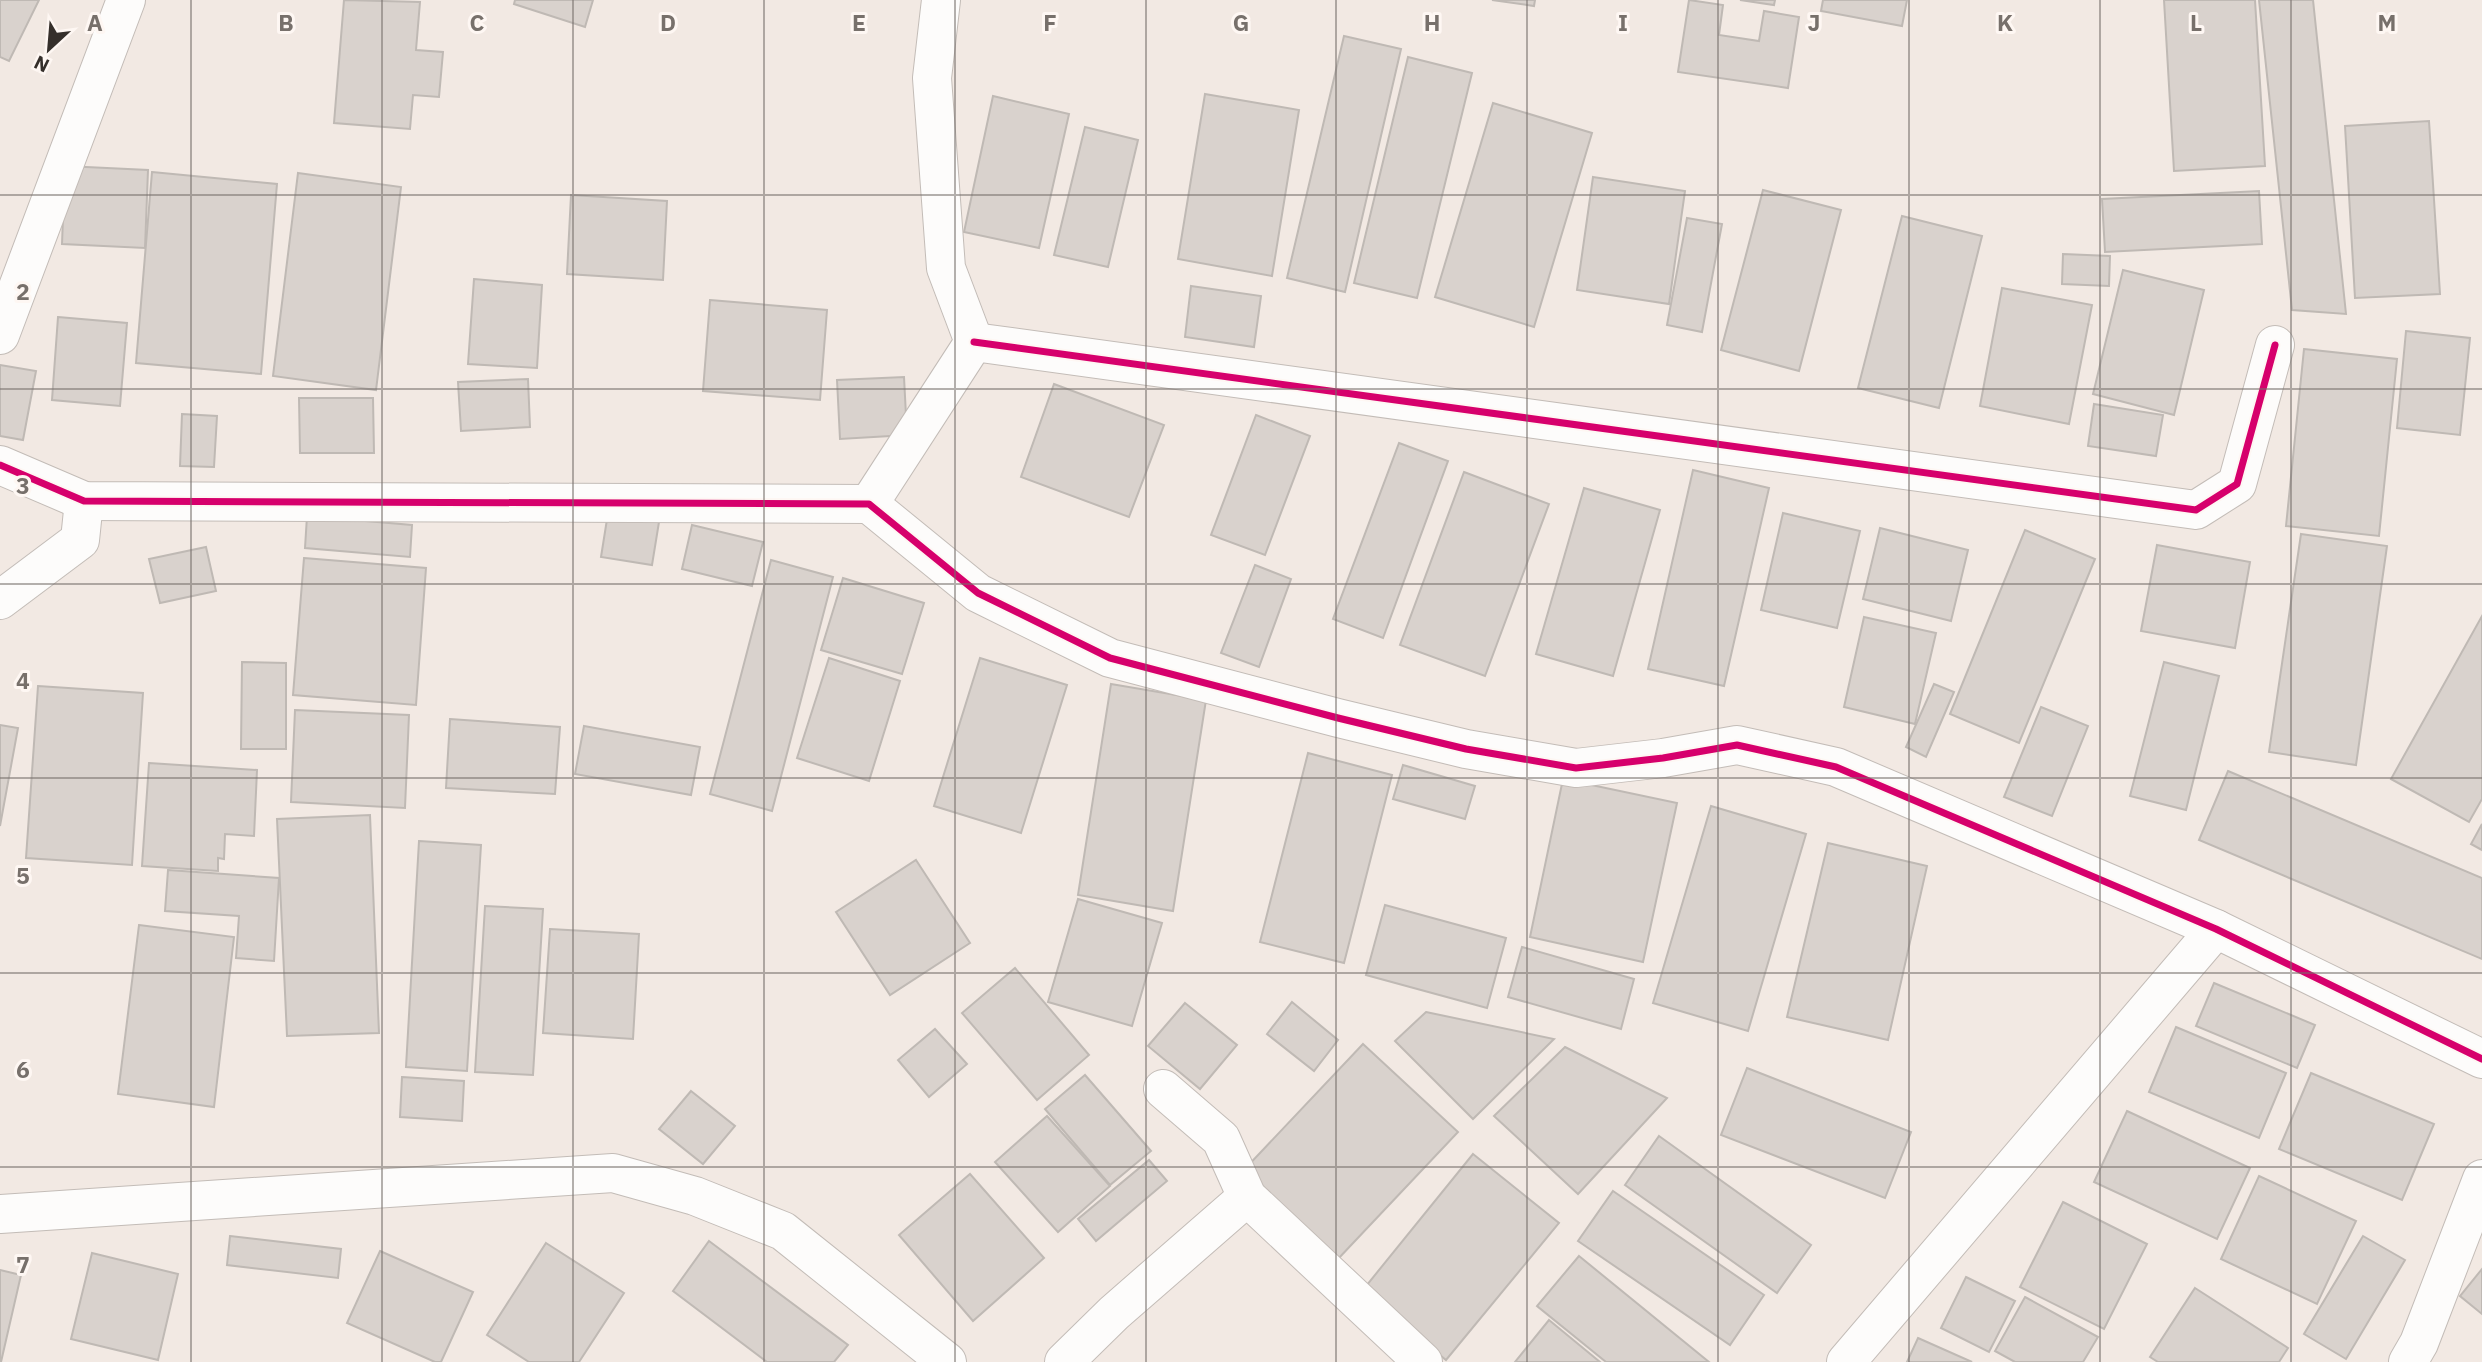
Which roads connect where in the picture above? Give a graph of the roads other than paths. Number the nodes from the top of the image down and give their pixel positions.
1 (126, 0) edge
2 (941, 0) edge
3 (0, 335) edge
4 (974, 342) junction
5 (2276, 345) dead end
6 (0, 466) edge
7 (84, 501) junction
8 (869, 504) junction
9 (0, 600) edge
10 (2216, 929) junction
11 (2482, 1059) edge
12 (1163, 1089) dead end
13 (2482, 1179) edge
14 (1247, 1197) junction
15 (0, 1214) edge
16 (947, 1362) edge
17 (1063, 1362) edge
18 (1423, 1362) edge
19 (1846, 1362) edge
20 (2407, 1362) edge

1 - 3 street
2 - 4 street
4 - 5 street
4 - 8 street
6 - 7 street
7 - 8 street
7 - 9 street
8 - 10 street
10 - 11 street
10 - 19 street
12 - 14 street
13 - 20 street
14 - 17 street
14 - 18 street
15 - 16 street

